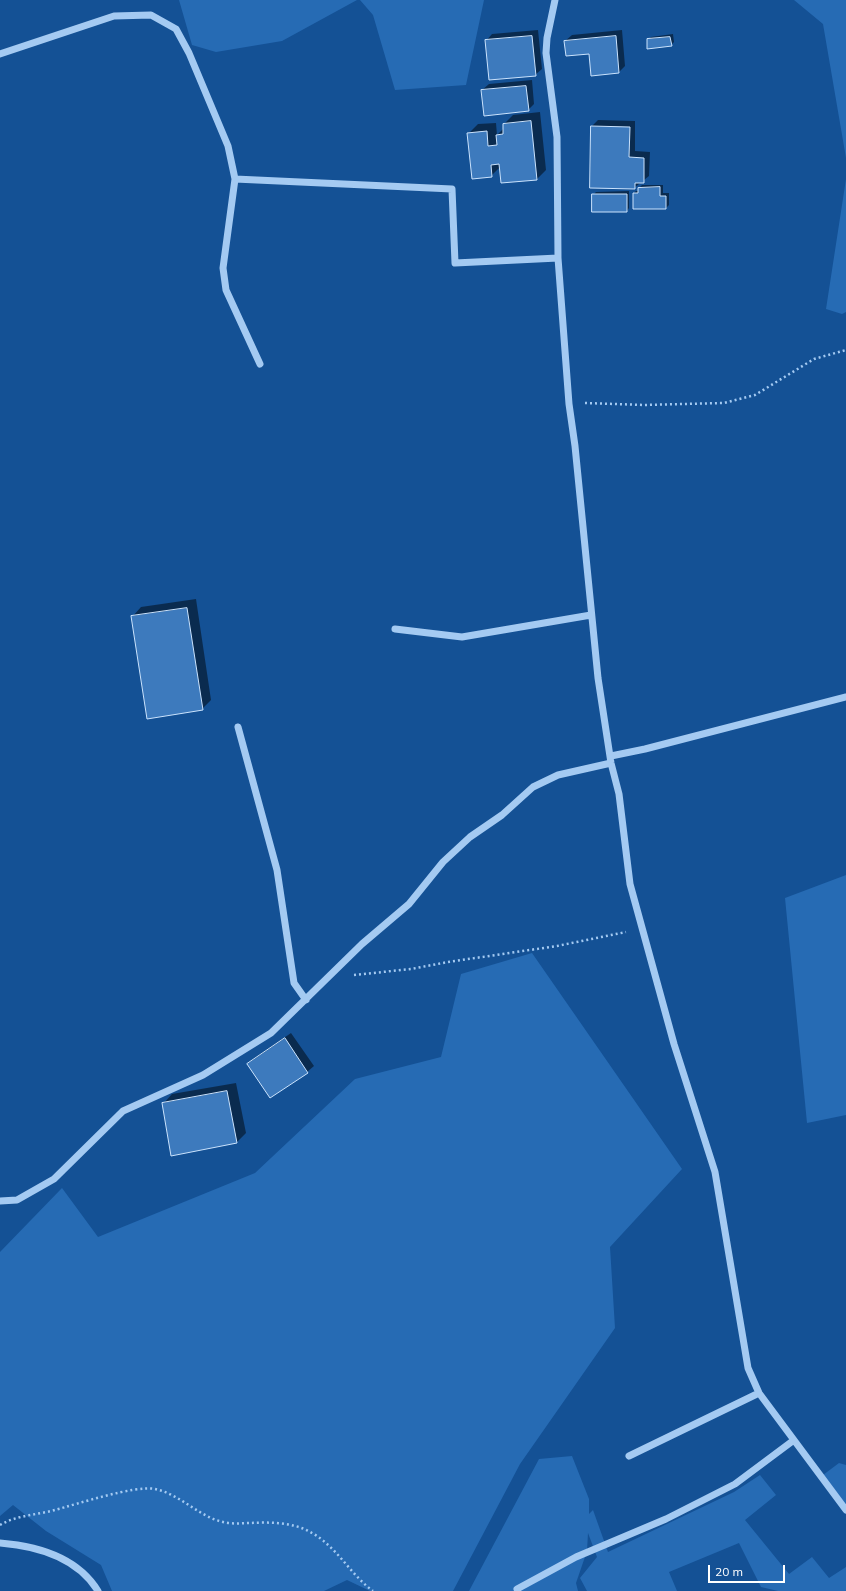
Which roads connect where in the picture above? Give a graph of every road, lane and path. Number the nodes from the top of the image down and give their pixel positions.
1 (555, 0) edge
2 (0, 54) edge
3 (235, 179) junction
4 (558, 258) junction
5 (846, 350) edge
6 (260, 364) dead end
7 (569, 404) junction
8 (591, 615) junction
9 (395, 629) dead end
10 (846, 698) edge
11 (238, 727) dead end
12 (611, 760) junction
13 (642, 928) junction
14 (339, 968) junction
15 (306, 1000) junction
16 (0, 1201) edge
17 (759, 1393) junction
18 (794, 1440) junction
19 (629, 1456) dead end
20 (846, 1510) edge
21 (0, 1525) edge
22 (0, 1544) edge
23 (517, 1589) dead end
24 (98, 1591) edge
25 (373, 1591) edge

1 - 4 street
2 - 3 street
3 - 4 street
3 - 6 street
4 - 7 street
5 - 7 path
7 - 8 street
8 - 9 street
8 - 12 street
10 - 12 street
11 - 15 street
12 - 13 street
12 - 14 street
13 - 14 path
13 - 17 street
14 - 15 street
15 - 16 street
17 - 18 street
17 - 19 street
18 - 20 street
18 - 23 street
21 - 25 path
22 - 24 street

